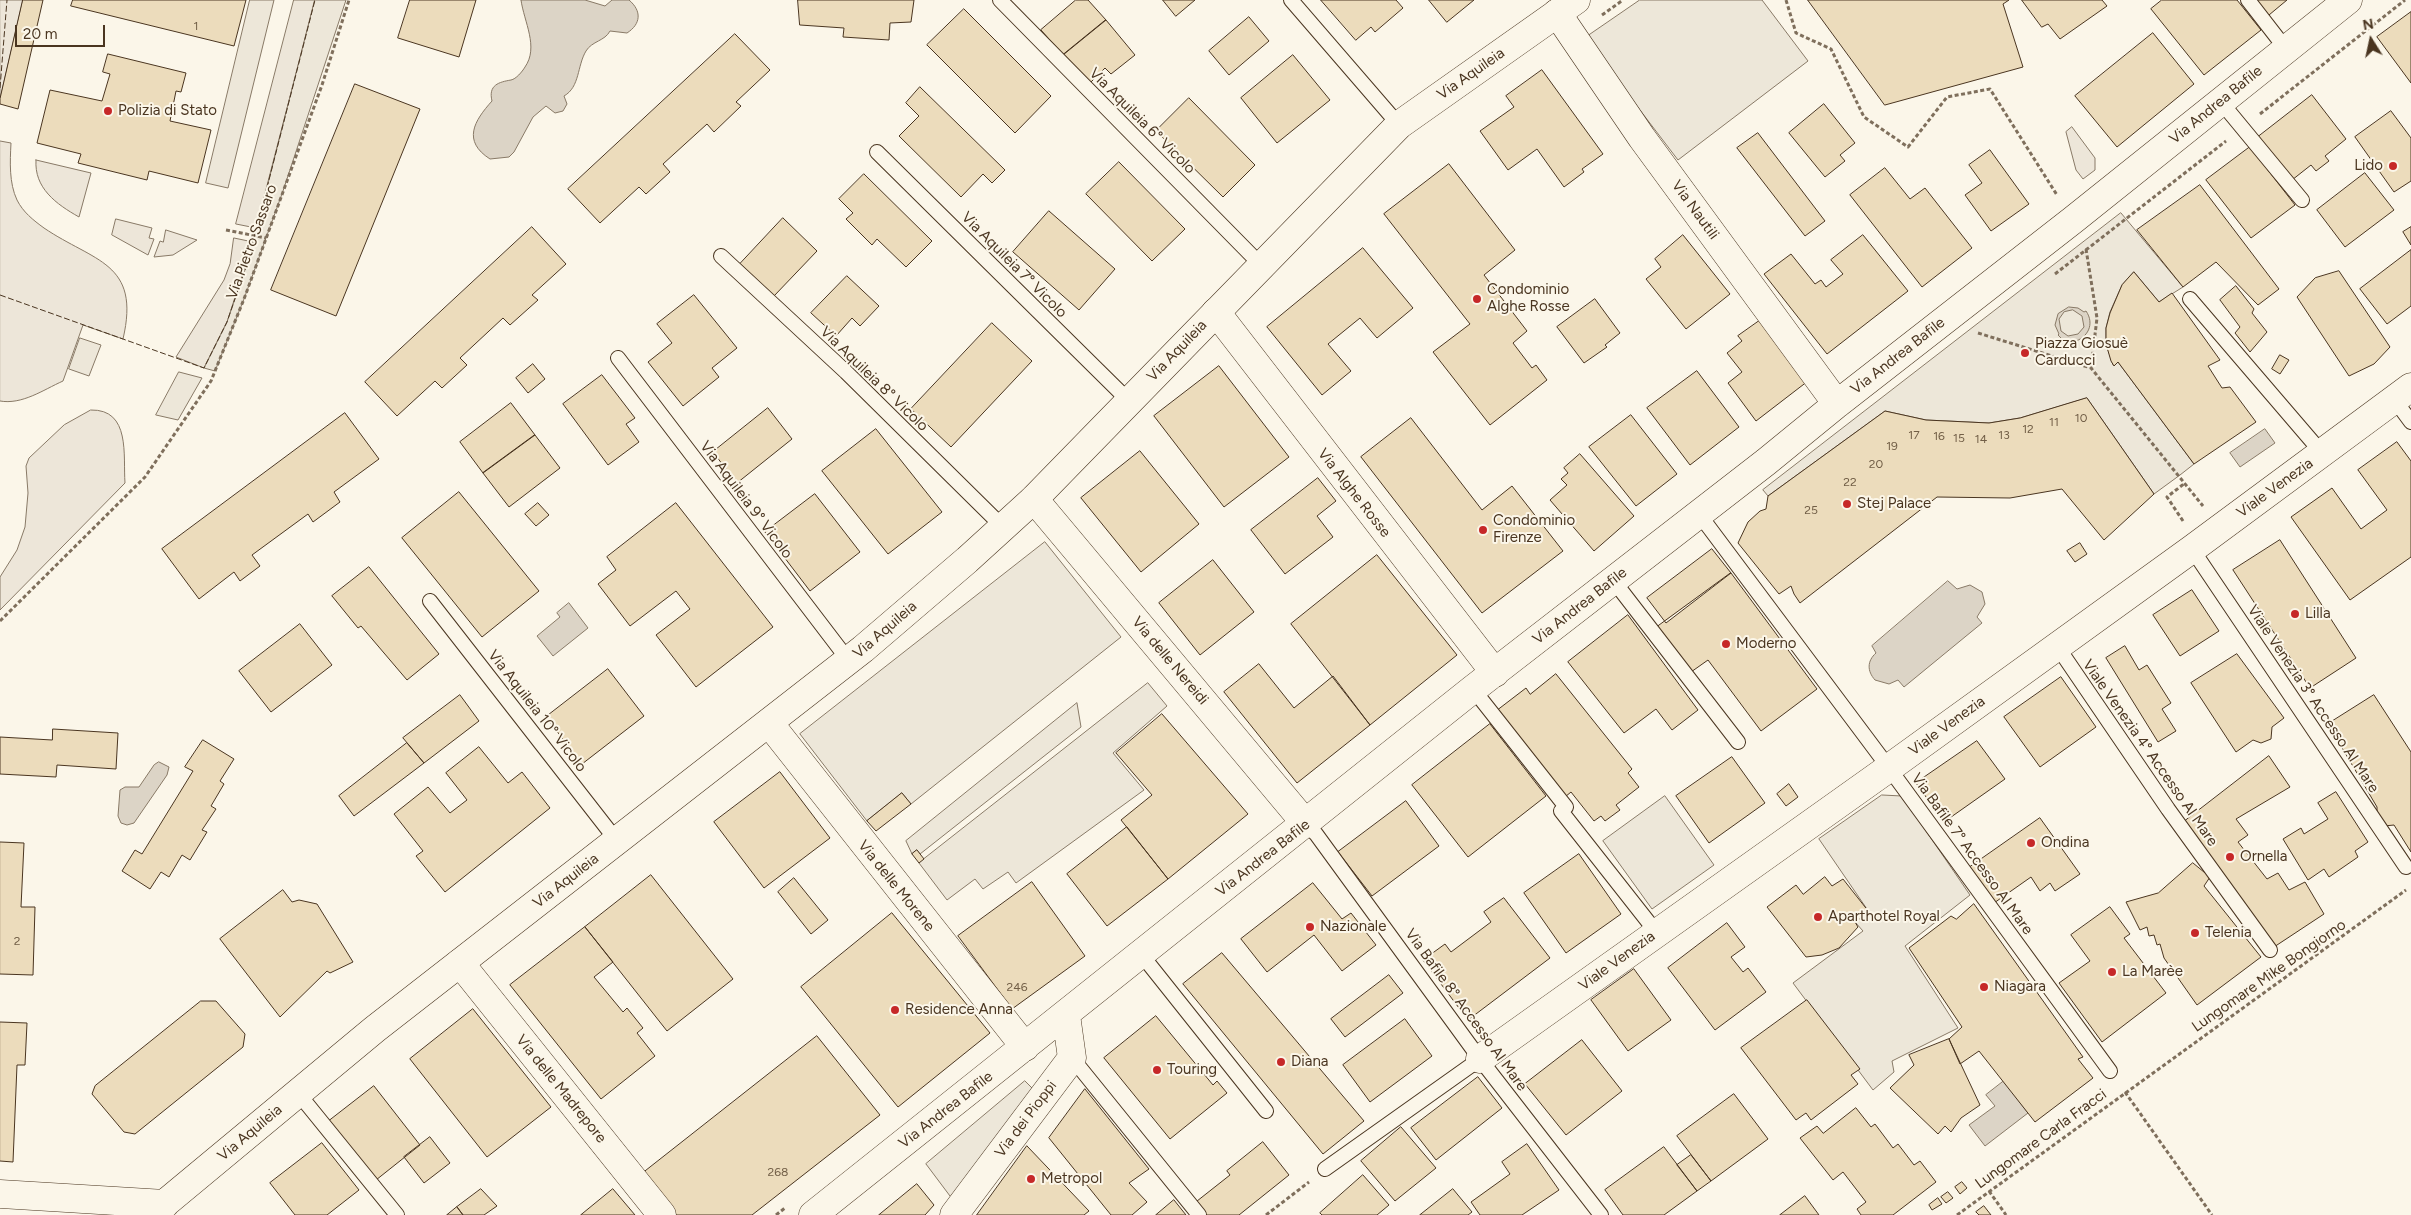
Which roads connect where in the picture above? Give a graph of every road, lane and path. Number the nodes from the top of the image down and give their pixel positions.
1 (348, 0) edge
2 (1000, 0) edge
3 (1291, 0) edge
4 (1786, 0) edge
5 (2248, 0) edge
6 (2348, 0) edge
7 (2405, 0) edge
8 (1560, 4) edge
9 (2286, 49) junction
10 (2221, 102) junction
11 (1399, 125) junction
12 (2243, 128) junction
13 (876, 152) dead end
14 (2302, 200) dead end
15 (2073, 220) junction
16 (2127, 220) dead end
17 (226, 230) dead end
18 (266, 238) junction
19 (2086, 251) dead end
20 (721, 256) dead end
21 (1261, 265) junction
22 (2190, 299) dead end
23 (1216, 312) junction
24 (1978, 333) dead end
25 (618, 358) dead end
26 (2091, 368) junction
27 (2403, 393) edge
28 (1129, 401) junction
29 (1836, 404) junction
30 (2411, 422) edge
31 (2322, 453) junction
32 (2185, 483) junction
33 (1034, 499) junction
34 (2204, 509) dead end
35 (1699, 514) junction
36 (1002, 526) junction
37 (2195, 547) junction
38 (1613, 580) junction
39 (430, 602) dead end
40 (0, 620) edge
41 (2057, 646) junction
42 (849, 661) junction
43 (1495, 673) junction
44 (1473, 689) junction
45 (769, 723) junction
46 (1738, 742) dead end
47 (1889, 768) junction
48 (1306, 824) junction
49 (617, 841) junction
50 (2406, 867) dead end
51 (2411, 887) edge
52 (1657, 933) junction
53 (2270, 950) dead end
54 (1142, 954) junction
55 (460, 963) junction
56 (1066, 1015) junction
57 (1025, 1047) junction
58 (1072, 1058) junction
59 (1480, 1059) junction
60 (2110, 1071) dead end
61 (2139, 1082) joint
62 (2125, 1092) junction
63 (298, 1093) junction
64 (1266, 1111) dead end
65 (1325, 1169) joint
66 (1989, 1192) junction
67 (0, 1194) edge
68 (158, 1209) edge
69 (1597, 1213) edge
70 (396, 1215) edge
71 (662, 1215) edge
72 (813, 1215) edge
73 (954, 1215) edge
74 (1200, 1215) edge
75 (1266, 1215) edge
76 (1957, 1215) edge
77 (2006, 1215) edge
78 (2212, 1215) edge

1 - 18 path, Via Pietro Sassaro
2 - 21 lane, Via Aquileia 6° Vicolo
3 - 11 lane
4 - 15 path
5 - 9 lane
6 - 9 street, Via Andrea Bafile
7 - 12 path
8 - 11 street, Via Aquileia
8 - 29 street, Via Nautili
9 - 10 street, Via Andrea Bafile
10 - 12 lane
10 - 15 street, Via Andrea Bafile
11 - 21 street, Via Aquileia
12 - 14 lane
12 - 16 path
13 - 28 lane, Via Aquileia 7° Vicolo
15 - 29 street, Via Andrea Bafile
17 - 18 path
18 - 40 path, Via Pietro Sassaro
19 - 26 path
20 - 36 lane, Via Aquileia 8° Vicolo
21 - 23 street, Via Aquileia
22 - 31 lane
23 - 28 street, Via Aquileia
23 - 43 street, Via Alghe Rosse
24 - 26 path
25 - 42 lane, Via Aquileia 9° Vicolo
26 - 32 path
27 - 30 lane
27 - 31 street, Viale Venezia
28 - 33 street, Via Aquileia
29 - 35 street, Via Andrea Bafile
31 - 37 street, Viale Venezia
32 - 34 path
32 - 37 path
33 - 36 street, Via Aquileia
33 - 48 street, Via delle Nereidi
35 - 38 street, Via Andrea Bafile
35 - 47 lane, Via Bafile 7° Accesso Al Mare
36 - 42 street, Via Aquileia
37 - 41 street, Viale Venezia
37 - 50 lane, Viale Venezia 3° Accesso Al Mare
38 - 43 street, Via Andrea Bafile
38 - 46 lane
39 - 49 lane, Via Aquileia 10° Vicolo
41 - 47 street, Viale Venezia
41 - 53 lane, Viale Venezia 4° Accesso Al Mare
42 - 45 street, Via Aquileia
43 - 44 street, Via Andrea Bafile
44 - 48 street, Via Andrea Bafile
44 - 52 lane
45 - 49 street, Via Aquileia
45 - 57 street, Via delle Morene
47 - 52 street, Viale Venezia
47 - 60 lane, Via Bafile 7° Accesso Al Mare
48 - 54 street, Via Andrea Bafile
48 - 59 lane, Via Bafile 8° Accesso Al Mare
49 - 55 street, Via Aquileia
51 - 61 path, Lungomare Mike Bongiorno
52 - 59 street, Viale Venezia
54 - 56 street, Via Andrea Bafile
54 - 64 lane
55 - 63 street, Via Aquileia
55 - 71 street, Via delle Madrepore
56 - 57 street, Via Andrea Bafile
56 - 58 street
57 - 72 street, Via Andrea Bafile
58 - 73 street, Via dei Pioppi
58 - 74 lane
59 - 65 lane
59 - 69 lane, Via Bafile 8° Accesso Al Mare
61 - 62 path, Lungomare Carla Fracci
62 - 66 path, Lungomare Carla Fracci
62 - 78 path
63 - 68 street, Via Aquileia
63 - 70 lane
65 - 75 path
66 - 76 path, Lungomare Carla Fracci
66 - 77 path
67 - 68 street

